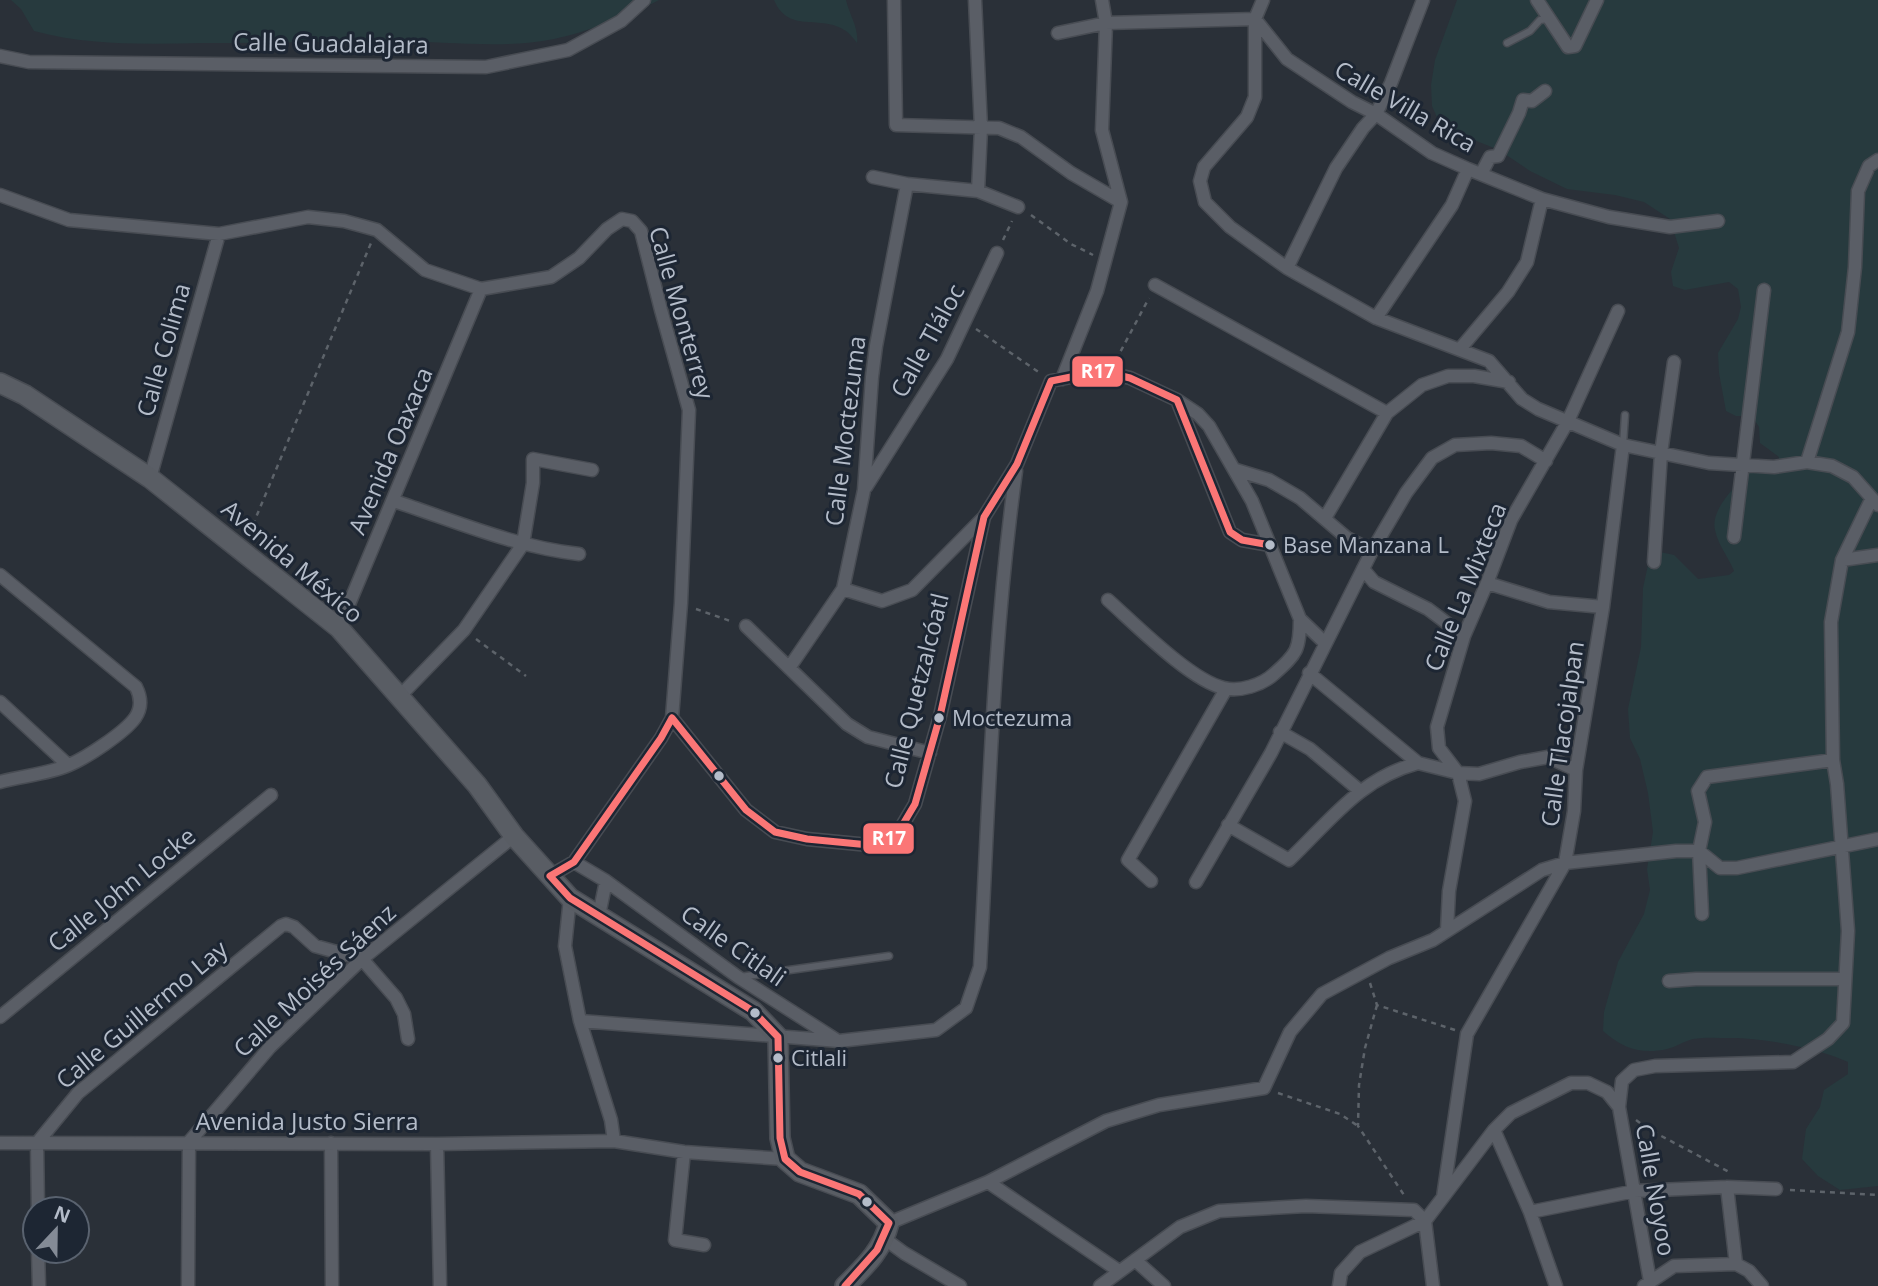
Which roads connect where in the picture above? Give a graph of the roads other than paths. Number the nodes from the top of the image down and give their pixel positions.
1 (644, 0) edge
2 (894, 0) edge
3 (975, 0) edge
4 (1101, 0) edge
5 (1263, 0) edge
6 (1423, 0) edge
7 (1537, 0) edge
8 (1597, 0) edge
9 (1255, 19) junction
10 (1549, 19) junction
11 (1106, 23) junction
12 (1058, 33) dead end
13 (1507, 43) dead end
14 (1, 60) edge
15 (1545, 91) dead end
16 (1376, 114) junction
17 (981, 128) junction
18 (1878, 160) edge
19 (1468, 169) junction
20 (1481, 174) junction
21 (873, 177) dead end
22 (907, 184) junction
23 (978, 191) junction
24 (0, 195) edge
25 (1542, 199) junction
26 (1121, 202) junction
27 (1018, 206) road end
28 (1718, 221) dead end
29 (219, 234) junction
30 (997, 253) road end
31 (1287, 268) junction
32 (1155, 285) road end
33 (481, 289) junction
34 (1765, 289) dead end
35 (1618, 311) dead end
36 (1376, 318) junction
37 (1460, 349) junction
38 (1674, 362) dead end
39 (1056, 380) junction
40 (1509, 382) junction
41 (0, 383) edge
42 (1177, 400) junction
43 (1387, 413) junction
44 (1625, 415) dead end
45 (1568, 421) junction
46 (1623, 444) junction
47 (1661, 453) junction
48 (1546, 461) junction
49 (1807, 462) junction
50 (1017, 464) junction
51 (1744, 465) junction
52 (592, 470) dead end
53 (1236, 470) junction
54 (150, 478) junction
55 (864, 490) junction
56 (394, 501) junction
57 (1875, 502) edge
58 (984, 517) junction
59 (1325, 518) junction
60 (1734, 537) dead end
61 (523, 544) junction
62 (1270, 545) junction
63 (1372, 551) junction
64 (579, 554) dead end
65 (1878, 555) edge
66 (1842, 560) junction
67 (1654, 562) dead end
68 (1363, 569) junction
69 (0, 575) edge
70 (1487, 583) junction
71 (844, 589) junction
72 (1108, 600) dead end
73 (1603, 607) junction
74 (1300, 618) junction
75 (746, 626) road end
76 (339, 628) junction
77 (1464, 636) junction
78 (1325, 643) junction
79 (789, 668) junction
80 (1309, 673) junction
81 (1226, 689) junction
82 (399, 696) junction
83 (0, 702) edge
84 (672, 718) junction
85 (1280, 732) junction
86 (930, 753) junction
87 (1833, 760) junction
88 (1418, 763) junction
89 (68, 765) junction
90 (1576, 770) junction
91 (1458, 773) junction
92 (0, 782) edge
93 (1359, 790) junction
94 (271, 795) dead end
95 (1228, 825) junction
96 (514, 836) junction
97 (1878, 839) edge
98 (1841, 847) junction
99 (1699, 851) junction
100 (574, 862) junction
101 (1565, 863) junction
102 (550, 876) junction
103 (606, 881) junction
104 (1151, 881) dead end
105 (1196, 882) dead end
106 (570, 898) junction
107 (1702, 914) dead end
108 (599, 915) junction
109 (1447, 930) junction
110 (889, 956) dead end
111 (362, 959) junction
112 (738, 978) junction
113 (1845, 979) junction
114 (1669, 981) dead end
115 (0, 1017) edge
116 (580, 1021) junction
117 (778, 1037) junction
118 (408, 1039) dead end
119 (839, 1041) junction
120 (1619, 1107) junction
121 (1494, 1130) junction
122 (614, 1141) junction
123 (189, 1142) junction
124 (0, 1143) edge
125 (37, 1143) junction
126 (331, 1143) junction
127 (437, 1144) junction
128 (684, 1152) junction
129 (785, 1159) junction
130 (988, 1182) junction
131 (1727, 1187) junction
132 (1776, 1189) road end
133 (1635, 1191) junction
134 (38, 1195) edge
135 (1443, 1196) junction
136 (1530, 1212) junction
137 (1425, 1221) junction
138 (887, 1231) junction
139 (704, 1245) dead end
140 (1135, 1260) junction
141 (1736, 1264) junction
142 (38, 1265) edge
143 (1119, 1271) junction
144 (1647, 1283) edge
145 (39, 1286) edge
146 (188, 1286) edge
147 (332, 1286) edge
148 (440, 1286) edge
149 (845, 1286) edge
150 (960, 1286) edge
151 (1100, 1286) edge
152 (1164, 1286) edge
153 (1339, 1286) edge
154 (1433, 1286) edge
155 (1556, 1286) edge
156 (1762, 1286) edge

1 - 14 street, Calle Guadalajara
2 - 17 street
3 - 17 street
4 - 11 street
5 - 9 street
6 - 16 street
7 - 10 street
8 - 10 street
9 - 11 street
9 - 16 street, Calle Villa Rica
9 - 31 street
10 - 13 lane
11 - 12 street
11 - 26 street
15 - 20 street
16 - 19 street, Calle Villa Rica
16 - 31 street
17 - 23 street
17 - 26 street
18 - 49 street
19 - 20 street, Calle Villa Rica
19 - 36 street
20 - 25 street, Calle Villa Rica
21 - 22 street
22 - 23 street
22 - 55 street, Calle Moctezuma
23 - 27 street
24 - 29 street, Calle Monterrey
25 - 28 street, Calle Villa Rica
25 - 37 street
26 - 39 street
29 - 33 street, Calle Monterrey
29 - 54 street, Calle Colima
30 - 55 street, Calle Tláloc
31 - 36 street
32 - 43 street
33 - 56 street, Avenida Oaxaca
33 - 84 street, Calle Monterrey
34 - 51 street
35 - 45 street, Calle La Mixteca
36 - 37 street
37 - 40 street
38 - 47 street
39 - 42 street
39 - 50 street
40 - 43 street
40 - 45 street
41 - 54 street, Avenida México
42 - 53 street
42 - 62 street
43 - 59 street
44 - 46 lane, Calle Tlacojalpan
45 - 46 street
45 - 48 street, Calle La Mixteca
46 - 47 street
46 - 73 street, Calle Tlacojalpan
47 - 51 street
47 - 67 street
48 - 63 street
48 - 70 street, Calle La Mixteca
49 - 51 street
49 - 57 street
50 - 58 street, Calle Quetzalcóatl
50 - 119 street
51 - 60 street
52 - 61 street
53 - 59 street
53 - 62 street
54 - 76 street, Avenida México
55 - 71 street, Calle Moctezuma
56 - 61 street
56 - 76 street, Avenida Oaxaca
57 - 66 street
58 - 71 street
58 - 86 street, Calle Quetzalcóatl
59 - 63 street
61 - 64 street
61 - 82 street
62 - 74 street
63 - 68 street
65 - 66 street
66 - 87 street
68 - 77 street
68 - 78 street
69 - 89 street
70 - 73 street
70 - 77 street, Calle La Mixteca
71 - 79 street, Calle Moctezuma
72 - 81 street
73 - 90 street, Calle Tlacojalpan
74 - 78 street
74 - 81 street
75 - 79 street
76 - 82 street, Avenida México
77 - 91 street, Calle La Mixteca
78 - 80 street
79 - 86 street
80 - 85 street
80 - 88 street
81 - 104 street
82 - 96 street, Avenida México
83 - 89 street
84 - 86 street, Calle Quetzalcóatl
84 - 100 street
85 - 93 street
85 - 95 street
87 - 98 street
87 - 99 street
88 - 91 street
88 - 93 street
89 - 92 street
90 - 91 street
90 - 101 street, Calle Tlacojalpan
91 - 109 street, Calle La Mixteca
93 - 95 street
94 - 115 street, Calle John Locke
95 - 105 street
96 - 102 street, Avenida México
96 - 111 street, Calle Moisés Sáenz
97 - 98 street
98 - 99 street
98 - 113 street
99 - 101 street
99 - 107 street
100 - 102 street
100 - 103 street
101 - 109 street
101 - 135 street, Calle Tlacojalpan
102 - 106 street, Avenida México
103 - 108 street
103 - 112 street, Calle Citlali
106 - 108 street, Avenida México
106 - 116 street
108 - 117 street
109 - 130 street
110 - 112 lane
111 - 118 street
111 - 123 street, Calle Moisés Sáenz
111 - 125 street, Calle Guillermo Lay
112 - 119 street, Calle Citlali
113 - 114 street
113 - 120 street
116 - 117 street
116 - 122 street
117 - 119 street
117 - 129 street
120 - 121 street
120 - 133 street, Calle Noyoo
121 - 135 street
121 - 136 street
122 - 127 street, Avenida Justo Sierra
122 - 128 street, Avenida Justo Sierra
123 - 125 street, Avenida Justo Sierra
123 - 126 street, Avenida Justo Sierra
123 - 146 street
124 - 125 street, Avenida Justo Sierra
125 - 134 street
126 - 127 street, Avenida Justo Sierra
126 - 147 street
127 - 148 street
128 - 129 street, Avenida Justo Sierra
128 - 139 street
129 - 138 street
130 - 138 street
130 - 143 street
131 - 132 street
131 - 133 street
131 - 141 street
133 - 136 street
133 - 144 street, Calle Noyoo
135 - 137 street
136 - 155 street
137 - 140 street
137 - 153 street
137 - 154 street
138 - 149 street
138 - 150 street
140 - 143 street
140 - 152 street
141 - 144 street
141 - 156 street
142 - 145 street
143 - 151 street

